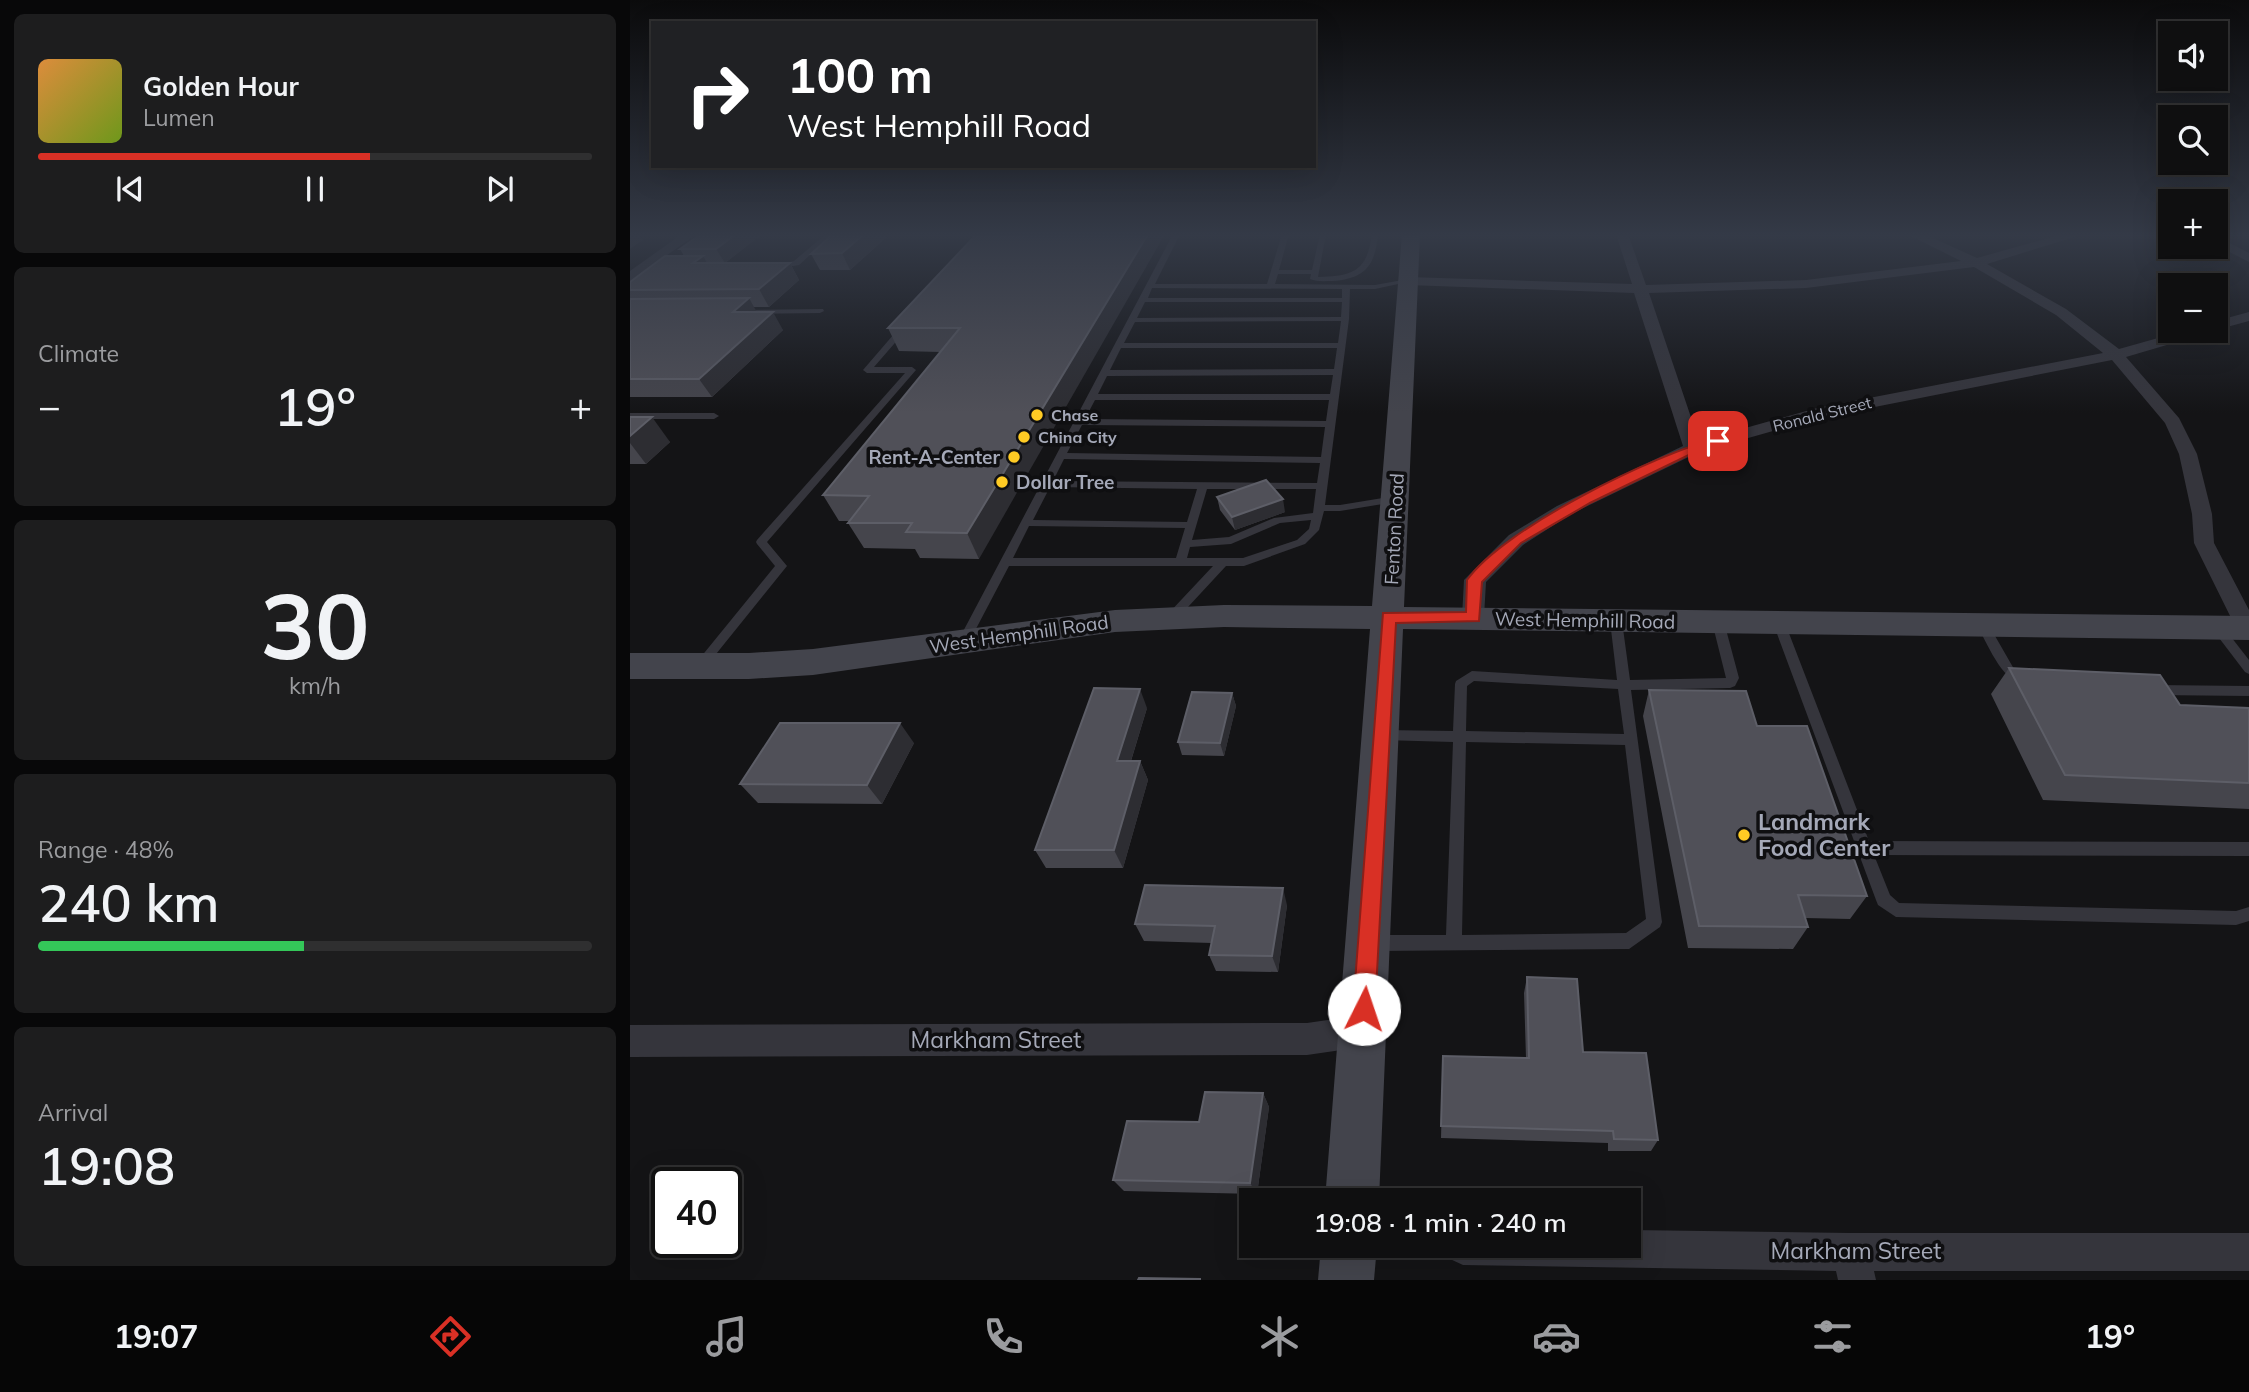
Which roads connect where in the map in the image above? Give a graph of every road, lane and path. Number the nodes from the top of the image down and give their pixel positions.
1 (1146, 294) edge
2 (1345, 294) edge
3 (1407, 294) edge
4 (1643, 294) edge
5 (2029, 294) edge
6 (1143, 300) junction
7 (1345, 300) junction
8 (820, 311) dead end
9 (725, 312) edge
10 (2249, 316) edge
11 (913, 318) edge
12 (1345, 319) junction
13 (1132, 320) junction
14 (2228, 322) edge
15 (2158, 343) edge
16 (1341, 345) junction
17 (1119, 346) junction
18 (2116, 355) junction
19 (1338, 372) junction
20 (1105, 373) junction
21 (1093, 397) junction
22 (1334, 397) junction
23 (630, 416) edge
24 (714, 416) dead end
25 (1079, 422) junction
26 (1329, 424) junction
27 (1693, 448) junction
28 (1062, 456) junction
29 (1324, 460) junction
30 (1047, 484) junction
31 (1203, 486) junction
32 (1321, 486) junction
33 (1396, 499) junction
34 (1318, 512) junction
35 (1028, 523) junction
36 (1191, 525) junction
37 (1185, 544) junction
38 (1006, 562) junction
39 (1180, 562) junction
40 (1223, 562) junction
41 (1389, 617) junction
42 (1473, 617) junction
43 (1171, 618) junction
44 (1616, 621) junction
45 (1718, 622) junction
46 (1779, 623) junction
47 (1983, 625) junction
48 (2238, 627) edge
49 (964, 642) junction
50 (630, 666) edge
51 (700, 666) junction
52 (2249, 669) edge
53 (1624, 685) junction
54 (2032, 685) edge
55 (2139, 689) edge
56 (2249, 691) edge
57 (1382, 735) junction
58 (1459, 737) junction
59 (1631, 740) junction
60 (1864, 848) junction
61 (2249, 849) edge
62 (2249, 914) edge
63 (1454, 943) junction
64 (1368, 944) junction
65 (1362, 1031) junction
66 (630, 1041) edge
67 (1353, 1188) edge
68 (2249, 1252) edge
69 (1641, 1255) edge
70 (1348, 1258) edge
71 (1853, 1266) edge
72 (1346, 1280) edge

1 - 6 lane
2 - 7 lane
3 - 33 street, Fenton Road
4 - 27 street
5 - 18 street
6 - 7 lane
6 - 13 lane
7 - 12 lane
8 - 9 lane
10 - 14 street
11 - 51 lane
12 - 13 lane
12 - 16 lane
13 - 17 lane
15 - 18 street, Ronald Street
16 - 17 lane
16 - 19 lane
17 - 20 lane
18 - 27 street, Ronald Street
18 - 48 street
19 - 20 lane
19 - 22 lane
20 - 21 lane
21 - 22 lane
21 - 25 lane
22 - 26 lane
23 - 24 lane
25 - 26 lane
25 - 28 lane
26 - 29 lane
27 - 42 street, Ronald Street
28 - 29 lane
28 - 30 lane
29 - 32 lane
30 - 31 lane
30 - 35 lane
31 - 32 lane
31 - 36 lane
32 - 34 lane
33 - 34 lane
33 - 41 street, Fenton Road
34 - 37 lane
34 - 40 lane
35 - 36 lane
35 - 38 lane
36 - 37 lane
37 - 39 lane
38 - 39 lane
38 - 49 lane
39 - 40 lane
40 - 43 lane
41 - 42 street, West Hemphill Road
41 - 43 street, West Hemphill Road
41 - 57 street, Fenton Road
42 - 44 street, West Hemphill Road
43 - 49 street, West Hemphill Road
44 - 45 street, West Hemphill Road
44 - 53 lane
45 - 46 street, West Hemphill Road
45 - 53 lane
46 - 47 street, West Hemphill Road
46 - 60 lane
47 - 48 street, West Hemphill Road
47 - 54 lane
48 - 52 lane
49 - 51 street, West Hemphill Road
50 - 51 street, West Hemphill Road
53 - 58 lane
53 - 59 lane
55 - 56 lane
57 - 58 lane
57 - 64 street, Fenton Road
58 - 59 lane
58 - 63 lane
59 - 63 lane
60 - 61 lane
60 - 62 lane
63 - 64 lane
64 - 65 street, Fenton Road
65 - 66 street, Markham Street
65 - 67 street, Fenton Road
68 - 71 street, Markham Street
69 - 71 street, Markham Street
70 - 72 street

